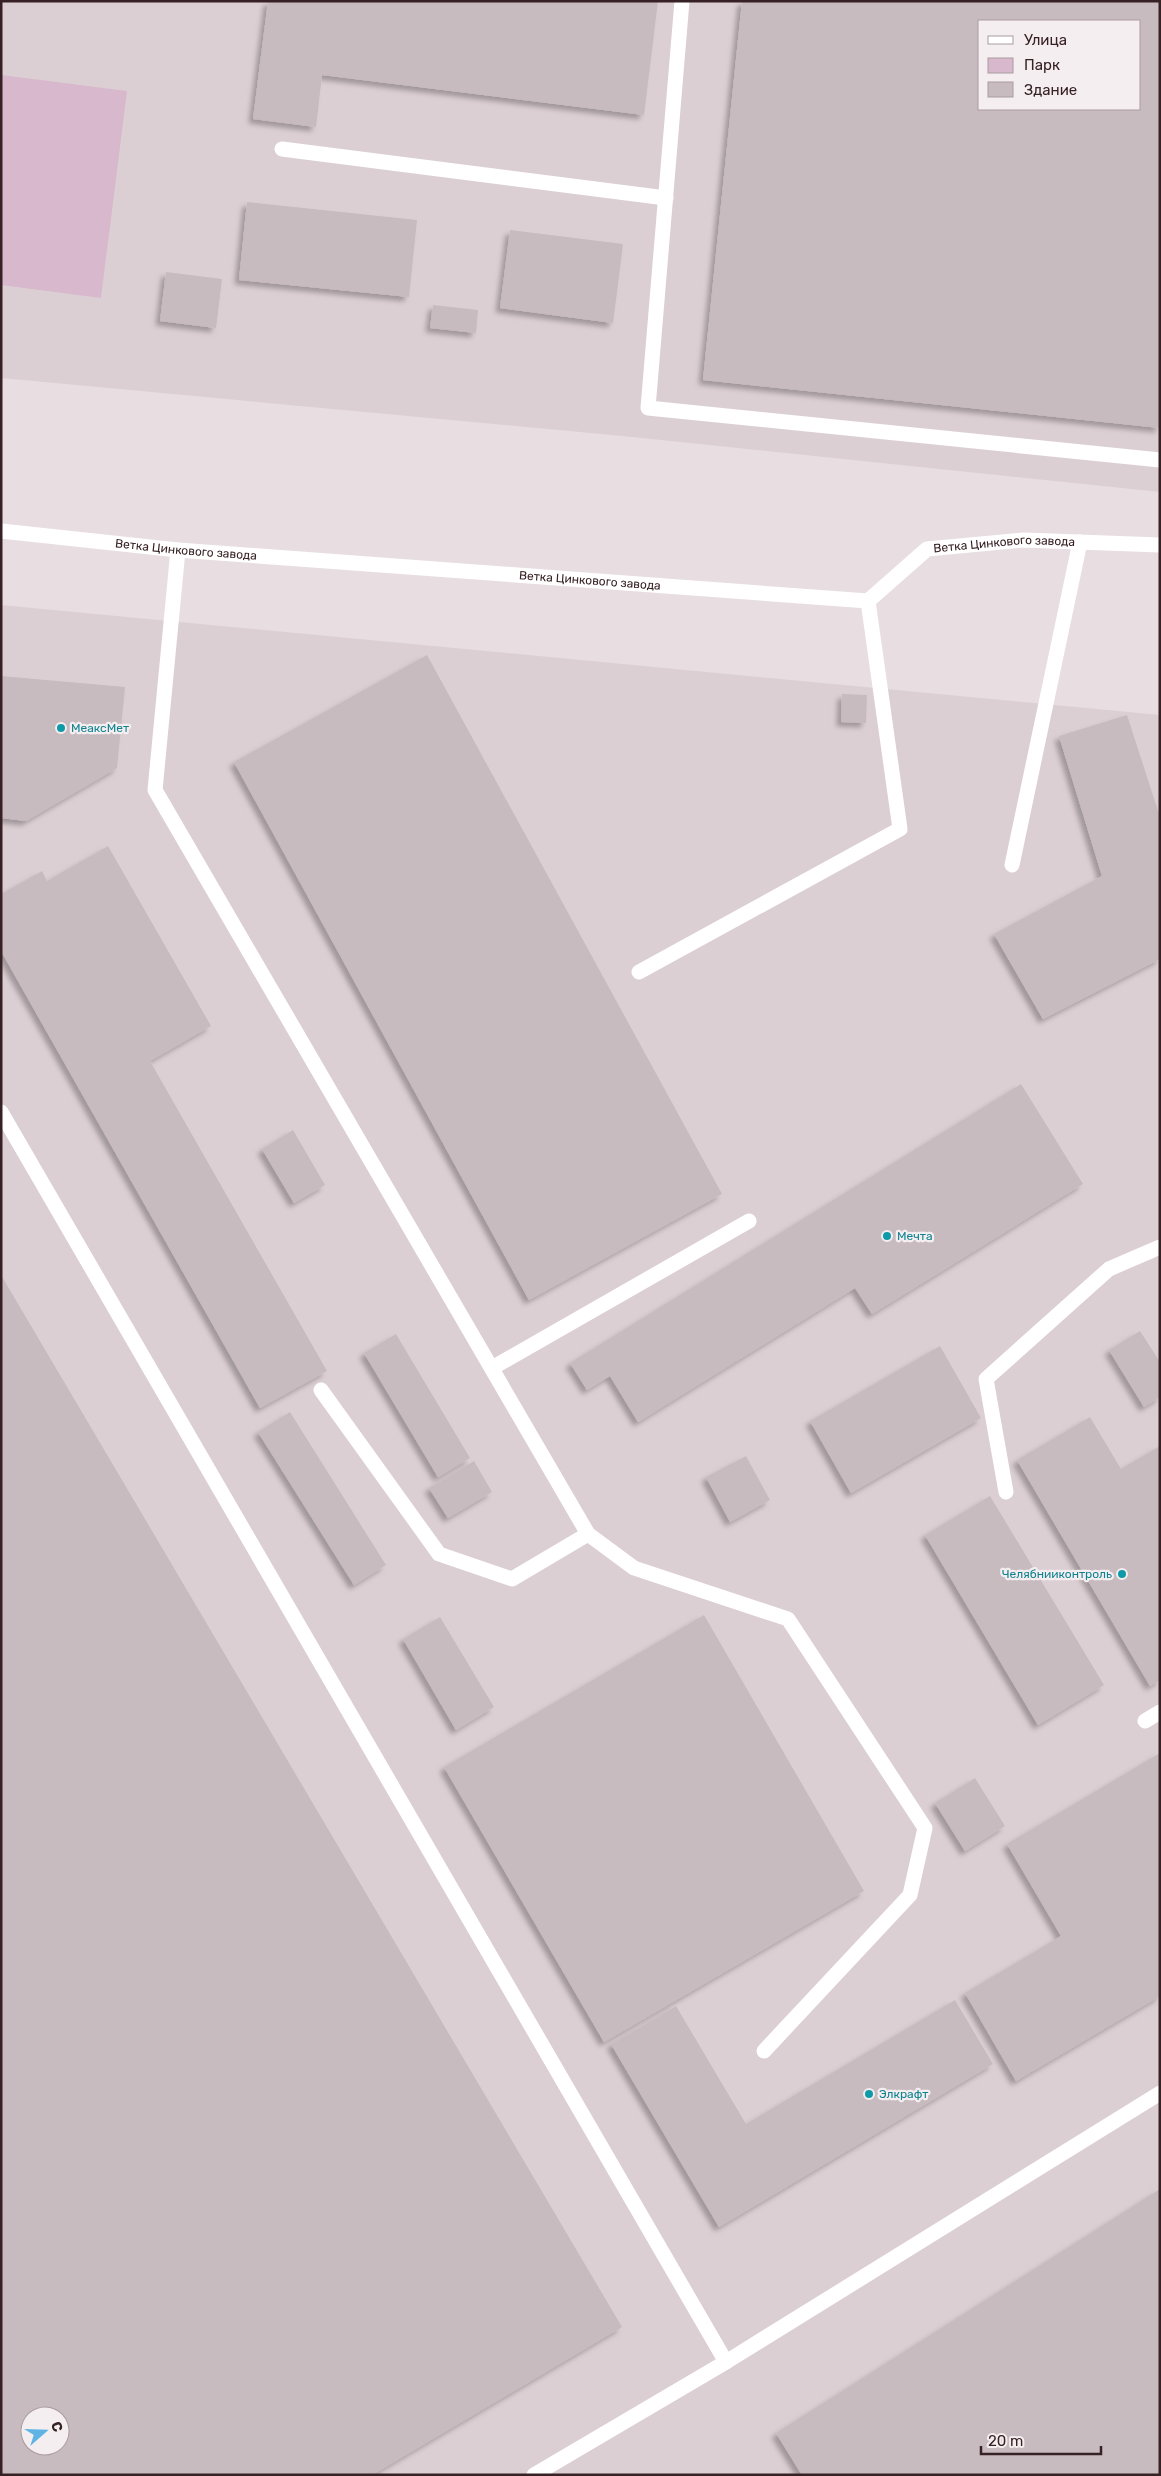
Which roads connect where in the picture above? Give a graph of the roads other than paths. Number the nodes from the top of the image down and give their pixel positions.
1 (682, 1) edge
2 (282, 149) dead end
3 (666, 198) junction
4 (1160, 460) edge
5 (1, 532) edge
6 (1080, 542) junction
7 (1160, 545) edge
8 (178, 550) junction
9 (868, 601) junction
10 (1012, 865) dead end
11 (639, 972) dead end
12 (1, 1112) edge
13 (750, 1221) dead end
14 (1160, 1247) edge
15 (492, 1368) junction
16 (321, 1390) dead end
17 (1006, 1492) dead end
18 (588, 1534) junction
19 (1160, 1712) edge
20 (1145, 1721) dead end
21 (764, 2051) dead end
22 (1160, 2093) edge
23 (726, 2362) junction
24 (534, 2475) edge

1 - 3 street
2 - 3 street
3 - 4 street
5 - 8 street, Ветка Цинкового завода
6 - 7 street, Ветка Цинкового завода
6 - 9 street, Ветка Цинкового завода
6 - 10 street
8 - 9 street, Ветка Цинкового завода
8 - 15 street
9 - 11 street
12 - 23 street
13 - 15 street
14 - 17 street
15 - 18 street
16 - 18 street
18 - 21 street
19 - 20 street
22 - 23 street
23 - 24 street

